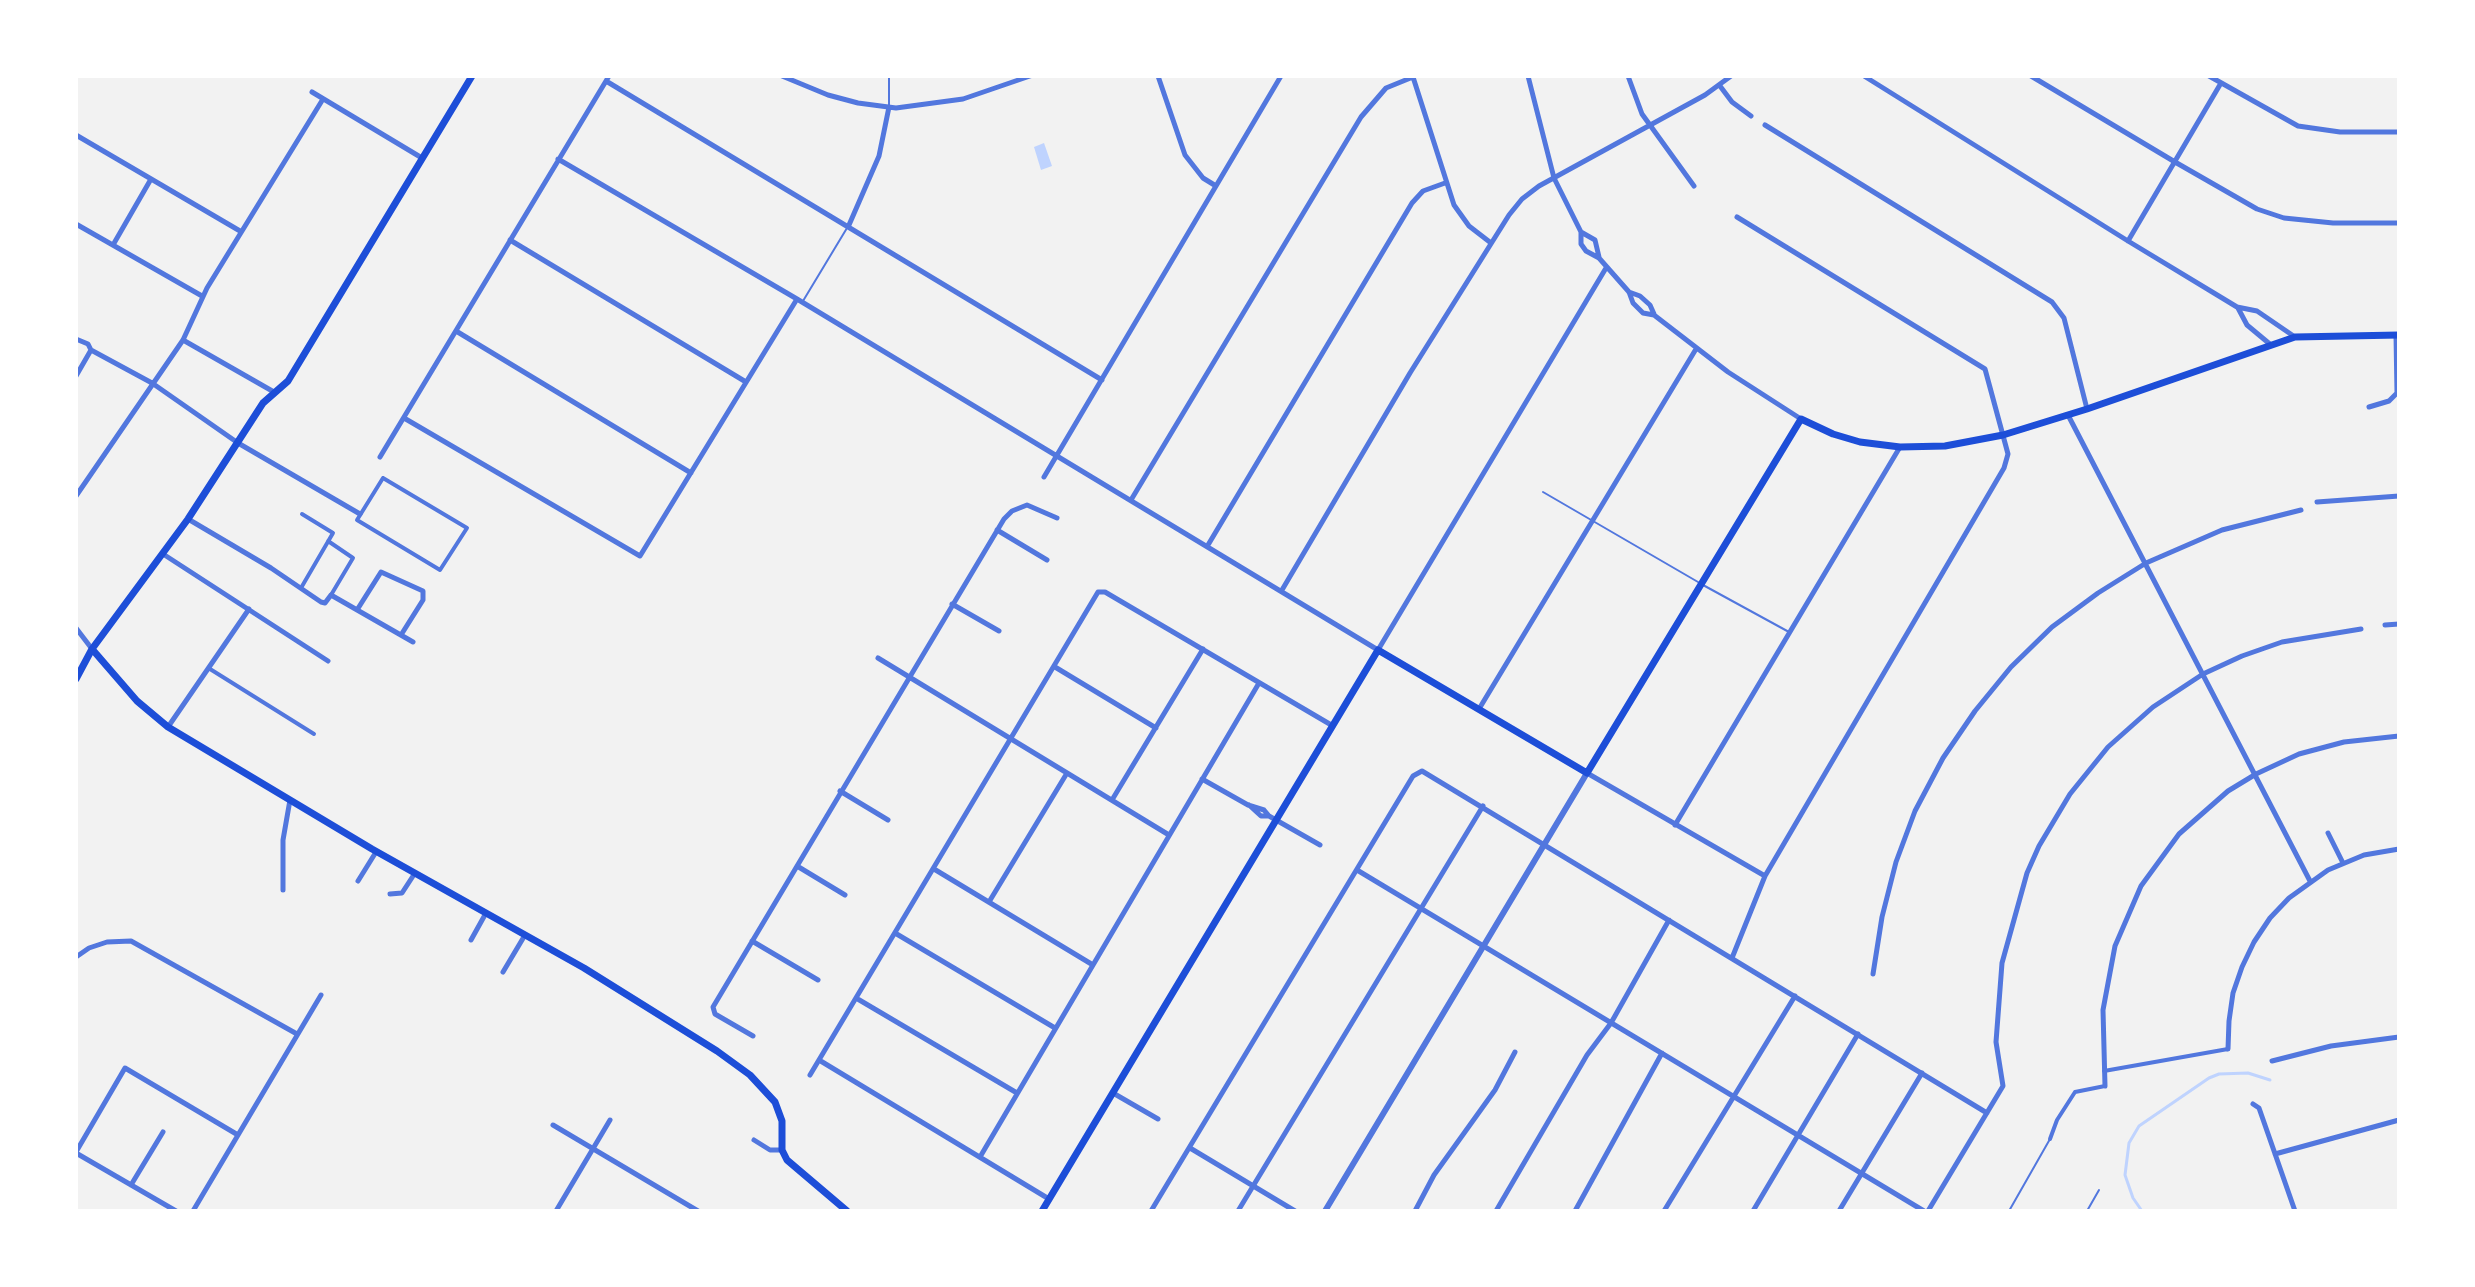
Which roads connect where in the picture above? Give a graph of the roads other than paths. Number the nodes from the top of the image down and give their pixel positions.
1 (472, 76) edge
2 (782, 76) edge
3 (889, 76) edge
4 (1030, 76) edge
5 (1158, 76) edge
6 (1281, 76) edge
7 (1528, 76) edge
8 (1628, 76) edge
9 (1731, 76) edge
10 (1864, 76) edge
11 (2031, 76) edge
12 (2209, 76) edge
13 (1413, 77) edge
14 (607, 78) edge
15 (2221, 83) junction
16 (1720, 86) junction
17 (312, 92) dead end
18 (323, 99) junction
19 (889, 107) junction
20 (1751, 116) dead end
21 (1765, 125) dead end
22 (1650, 127) junction
23 (2399, 132) edge
24 (76, 135) edge
25 (422, 158) junction
26 (558, 159) junction
27 (2175, 162) junction
28 (1554, 178) junction
29 (151, 179) junction
30 (1445, 183) junction
31 (1216, 186) junction
32 (1694, 186) dead end
33 (1737, 217) dead end
34 (2399, 223) edge
35 (76, 224) edge
36 (849, 225) junction
37 (240, 231) junction
38 (1581, 232) junction
39 (510, 240) junction
40 (2128, 241) junction
41 (1491, 243) junction
42 (113, 245) junction
43 (1599, 258) junction
44 (1606, 268) junction
45 (1629, 292) junction
46 (202, 296) junction
47 (800, 300) junction
48 (2237, 307) junction
49 (1654, 315) junction
50 (456, 331) junction
51 (2397, 335) edge
52 (2295, 337) junction
53 (76, 339) edge
54 (183, 340) junction
55 (2271, 345) junction
56 (1696, 349) junction
57 (91, 350) junction
58 (76, 376) edge
59 (1102, 380) junction
60 (746, 382) junction
61 (152, 383) junction
62 (274, 392) junction
63 (2369, 407) dead end
64 (2087, 409) junction
65 (2068, 415) junction
66 (404, 418) junction
67 (1801, 419) junction
68 (2003, 435) junction
69 (238, 443) junction
70 (1900, 447) junction
71 (1057, 455) junction
72 (380, 457) dead end
73 (691, 473) junction
74 (1044, 477) dead end
75 (1543, 492) dead end
76 (76, 496) edge
77 (2399, 496) edge
78 (1131, 500) junction
79 (2317, 502) dead end
80 (2301, 510) dead end
81 (302, 514) dead end
82 (360, 514) junction
83 (1057, 518) dead end
84 (188, 519) junction
85 (1592, 520) junction
86 (997, 530) junction
87 (328, 541) junction
88 (1208, 545) junction
89 (163, 554) junction
90 (1047, 560) dead end
91 (2146, 563) junction
92 (1701, 584) junction
93 (301, 588) junction
94 (1282, 590) junction
95 (331, 595) junction
96 (952, 604) junction
97 (249, 609) junction
98 (357, 610) junction
99 (2399, 624) edge
100 (2385, 625) dead end
101 (76, 628) edge
102 (2361, 629) dead end
103 (999, 631) dead end
104 (1789, 632) junction
105 (401, 635) junction
106 (413, 642) dead end
107 (92, 649) junction
108 (1203, 649) junction
109 (1378, 650) junction
110 (878, 658) dead end
111 (328, 661) dead end
112 (1055, 667) junction
113 (210, 669) junction
114 (2203, 674) junction
115 (908, 677) junction
116 (76, 679) edge
117 (1259, 683) junction
118 (1479, 709) junction
119 (1333, 726) junction
120 (168, 727) junction
121 (1156, 728) junction
122 (314, 734) dead end
123 (2399, 736) edge
124 (1011, 739) junction
125 (1067, 773) junction
126 (1587, 773) junction
127 (2256, 774) junction
128 (1202, 779) junction
129 (840, 791) junction
130 (291, 799) junction
131 (1112, 800) junction
132 (1483, 806) junction
133 (1273, 818) junction
134 (888, 820) dead end
135 (1675, 825) junction
136 (2328, 833) dead end
137 (1169, 835) junction
138 (1545, 843) junction
139 (1320, 845) dead end
140 (2399, 849) edge
141 (376, 852) junction
142 (2343, 863) junction
143 (797, 866) junction
144 (934, 869) junction
145 (1357, 870) junction
146 (415, 873) junction
147 (1765, 876) junction
148 (358, 881) dead end
149 (2310, 881) junction
150 (283, 890) dead end
151 (390, 894) dead end
152 (845, 895) dead end
153 (989, 902) junction
154 (1421, 908) junction
155 (486, 912) junction
156 (1669, 920) junction
157 (895, 933) junction
158 (525, 934) junction
159 (471, 940) dead end
160 (752, 941) junction
161 (1484, 946) junction
162 (76, 957) edge
163 (1732, 958) junction
164 (1093, 965) junction
165 (503, 972) dead end
166 (1873, 974) dead end
167 (818, 980) dead end
168 (321, 995) dead end
169 (1795, 996) junction
170 (856, 998) junction
171 (1611, 1023) junction
172 (1055, 1028) junction
173 (297, 1034) junction
174 (1858, 1034) junction
175 (753, 1036) dead end
176 (2399, 1037) edge
177 (2228, 1049) joint
178 (1515, 1052) dead end
179 (1662, 1053) junction
180 (819, 1060) junction
181 (2272, 1061) dead end
182 (2104, 1071) junction
183 (1922, 1073) junction
184 (810, 1075) dead end
185 (2105, 1086) joint
186 (1113, 1093) junction
187 (1017, 1094) junction
188 (1733, 1096) junction
189 (2253, 1104) dead end
190 (1987, 1113) junction
191 (1158, 1119) dead end
192 (610, 1120) dead end
193 (2399, 1120) edge
194 (553, 1125) dead end
195 (163, 1132) dead end
196 (238, 1135) junction
197 (1798, 1135) junction
198 (2050, 1139) joint
199 (754, 1140) dead end
200 (1190, 1148) junction
201 (593, 1149) junction
202 (782, 1150) junction
203 (76, 1152) edge
204 (2275, 1154) junction
205 (980, 1157) junction
206 (1862, 1174) junction
207 (131, 1185) junction
208 (1254, 1186) junction
209 (2099, 1190) dead end
210 (1049, 1199) junction
211 (176, 1211) edge
212 (193, 1211) edge
213 (556, 1211) edge
214 (698, 1211) edge
215 (847, 1211) edge
216 (1042, 1211) edge
217 (1151, 1211) edge
218 (1238, 1211) edge
219 (1295, 1211) edge
220 (1325, 1211) edge
221 (1415, 1211) edge
222 (1496, 1211) edge
223 (1575, 1211) edge
224 (1664, 1211) edge
225 (1753, 1211) edge
226 (1839, 1211) edge
227 (1926, 1211) edge
228 (2009, 1211) edge
229 (2087, 1211) edge
230 (2295, 1211) edge

1 - 25 main road
2 - 19 street
3 - 19 lane
4 - 19 street
5 - 31 street
6 - 31 street
7 - 28 street
8 - 22 street
9 - 16 street
10 - 40 street
11 - 27 street
12 - 15 street
13 - 30 street
13 - 78 street
14 - 26 street
14 - 36 street
15 - 23 street
15 - 27 street
16 - 20 street
16 - 22 street
17 - 18 street
18 - 25 street
18 - 37 street
19 - 36 street
21 - 64 street
22 - 28 street
22 - 32 street
24 - 29 street
25 - 62 main road
26 - 39 street
26 - 47 street
27 - 34 street
27 - 40 street
28 - 38 street
28 - 41 street
29 - 37 street
29 - 42 street
30 - 41 street
30 - 88 street
31 - 59 street
33 - 68 street
35 - 42 street
36 - 47 lane
36 - 59 street
37 - 46 street
38 - 43 street
38 - 43 street
39 - 50 street
39 - 60 street
40 - 48 street
41 - 94 street
42 - 46 street
43 - 44 street
44 - 45 street
44 - 109 street
45 - 49 street
45 - 49 street
46 - 54 street
47 - 60 street
47 - 71 street
48 - 52 street
48 - 55 street
49 - 56 street
50 - 66 street
50 - 73 street
51 - 52 main road
51 - 63 street
52 - 55 main road
53 - 57 street
54 - 61 street
54 - 62 street
55 - 64 main road
56 - 67 street
56 - 85 street
57 - 58 street
57 - 61 street
59 - 71 street
60 - 73 street
61 - 69 street
61 - 76 street
62 - 69 main road
64 - 65 main road
65 - 68 main road
65 - 91 street
66 - 72 street
66 - 73 street
67 - 70 main road
67 - 92 main road
68 - 70 main road
68 - 147 street
69 - 82 street
69 - 84 main road
70 - 104 street
71 - 74 street
71 - 78 street
75 - 85 lane
77 - 79 street
78 - 88 street
80 - 91 street
81 - 87 street
82 - 82 street
83 - 86 street
84 - 89 main road
84 - 93 street
85 - 92 lane
85 - 118 street
86 - 90 street
86 - 96 street
87 - 93 street
87 - 95 street
88 - 94 street
89 - 97 street
89 - 107 main road
91 - 114 street
91 - 166 street
92 - 104 lane
92 - 126 main road
93 - 95 street
94 - 109 street
95 - 98 street
96 - 103 street
96 - 115 street
97 - 111 street
97 - 113 street
98 - 105 street
98 - 105 street
99 - 100 street
101 - 107 street
102 - 114 street
104 - 135 street
105 - 106 street
107 - 116 main road
107 - 120 main road
108 - 112 street
108 - 117 street
108 - 121 street
109 - 118 main road
109 - 119 main road
110 - 115 street
112 - 121 street
112 - 124 street
113 - 120 street
113 - 122 street
114 - 127 street
114 - 190 street
115 - 124 street
115 - 129 street
117 - 119 street
117 - 128 street
118 - 126 main road
119 - 133 main road
120 - 130 main road
121 - 131 street
123 - 127 street
124 - 125 street
124 - 144 street
125 - 131 street
125 - 153 street
126 - 135 street
126 - 138 street
127 - 149 street
127 - 182 street
128 - 133 street
128 - 137 street
129 - 134 street
129 - 143 street
130 - 141 main road
130 - 150 street
131 - 137 street
132 - 138 street
132 - 145 street
132 - 154 street
133 - 139 street
133 - 186 main road
135 - 147 street
136 - 142 street
137 - 164 street
138 - 156 street
138 - 161 street
140 - 142 street
141 - 146 main road
141 - 148 street
142 - 149 street
143 - 152 street
143 - 160 street
144 - 153 street
144 - 157 street
145 - 154 street
145 - 200 street
146 - 151 street
146 - 155 main road
147 - 163 street
149 - 177 street
153 - 164 street
154 - 161 street
154 - 208 street
155 - 158 main road
155 - 159 street
156 - 163 street
156 - 171 street
157 - 170 street
157 - 172 street
158 - 165 street
158 - 202 main road
160 - 167 street
160 - 175 street
161 - 171 street
161 - 220 street
162 - 173 street
163 - 169 street
164 - 172 street
168 - 173 street
169 - 174 street
169 - 188 street
170 - 180 street
170 - 187 street
171 - 179 street
171 - 222 street
172 - 187 street
173 - 196 street
174 - 183 street
174 - 197 street
176 - 181 street
177 - 182 street
178 - 221 street
179 - 188 street
179 - 223 street
180 - 184 street
180 - 205 street
182 - 185 street
183 - 190 street
183 - 206 street
185 - 198 street
186 - 191 street
186 - 210 main road
187 - 205 street
188 - 197 street
188 - 224 street
189 - 204 street
190 - 227 street
192 - 201 street
193 - 204 street
194 - 201 street
195 - 207 street
196 - 203 street
196 - 212 street
197 - 206 street
197 - 225 street
198 - 228 lane
199 - 202 street
200 - 208 street
200 - 217 street
201 - 213 street
201 - 214 street
202 - 215 main road
203 - 207 street
204 - 230 street
205 - 210 street
206 - 226 street
206 - 227 street
207 - 211 street
208 - 218 street
208 - 219 street
209 - 229 lane
210 - 216 main road

